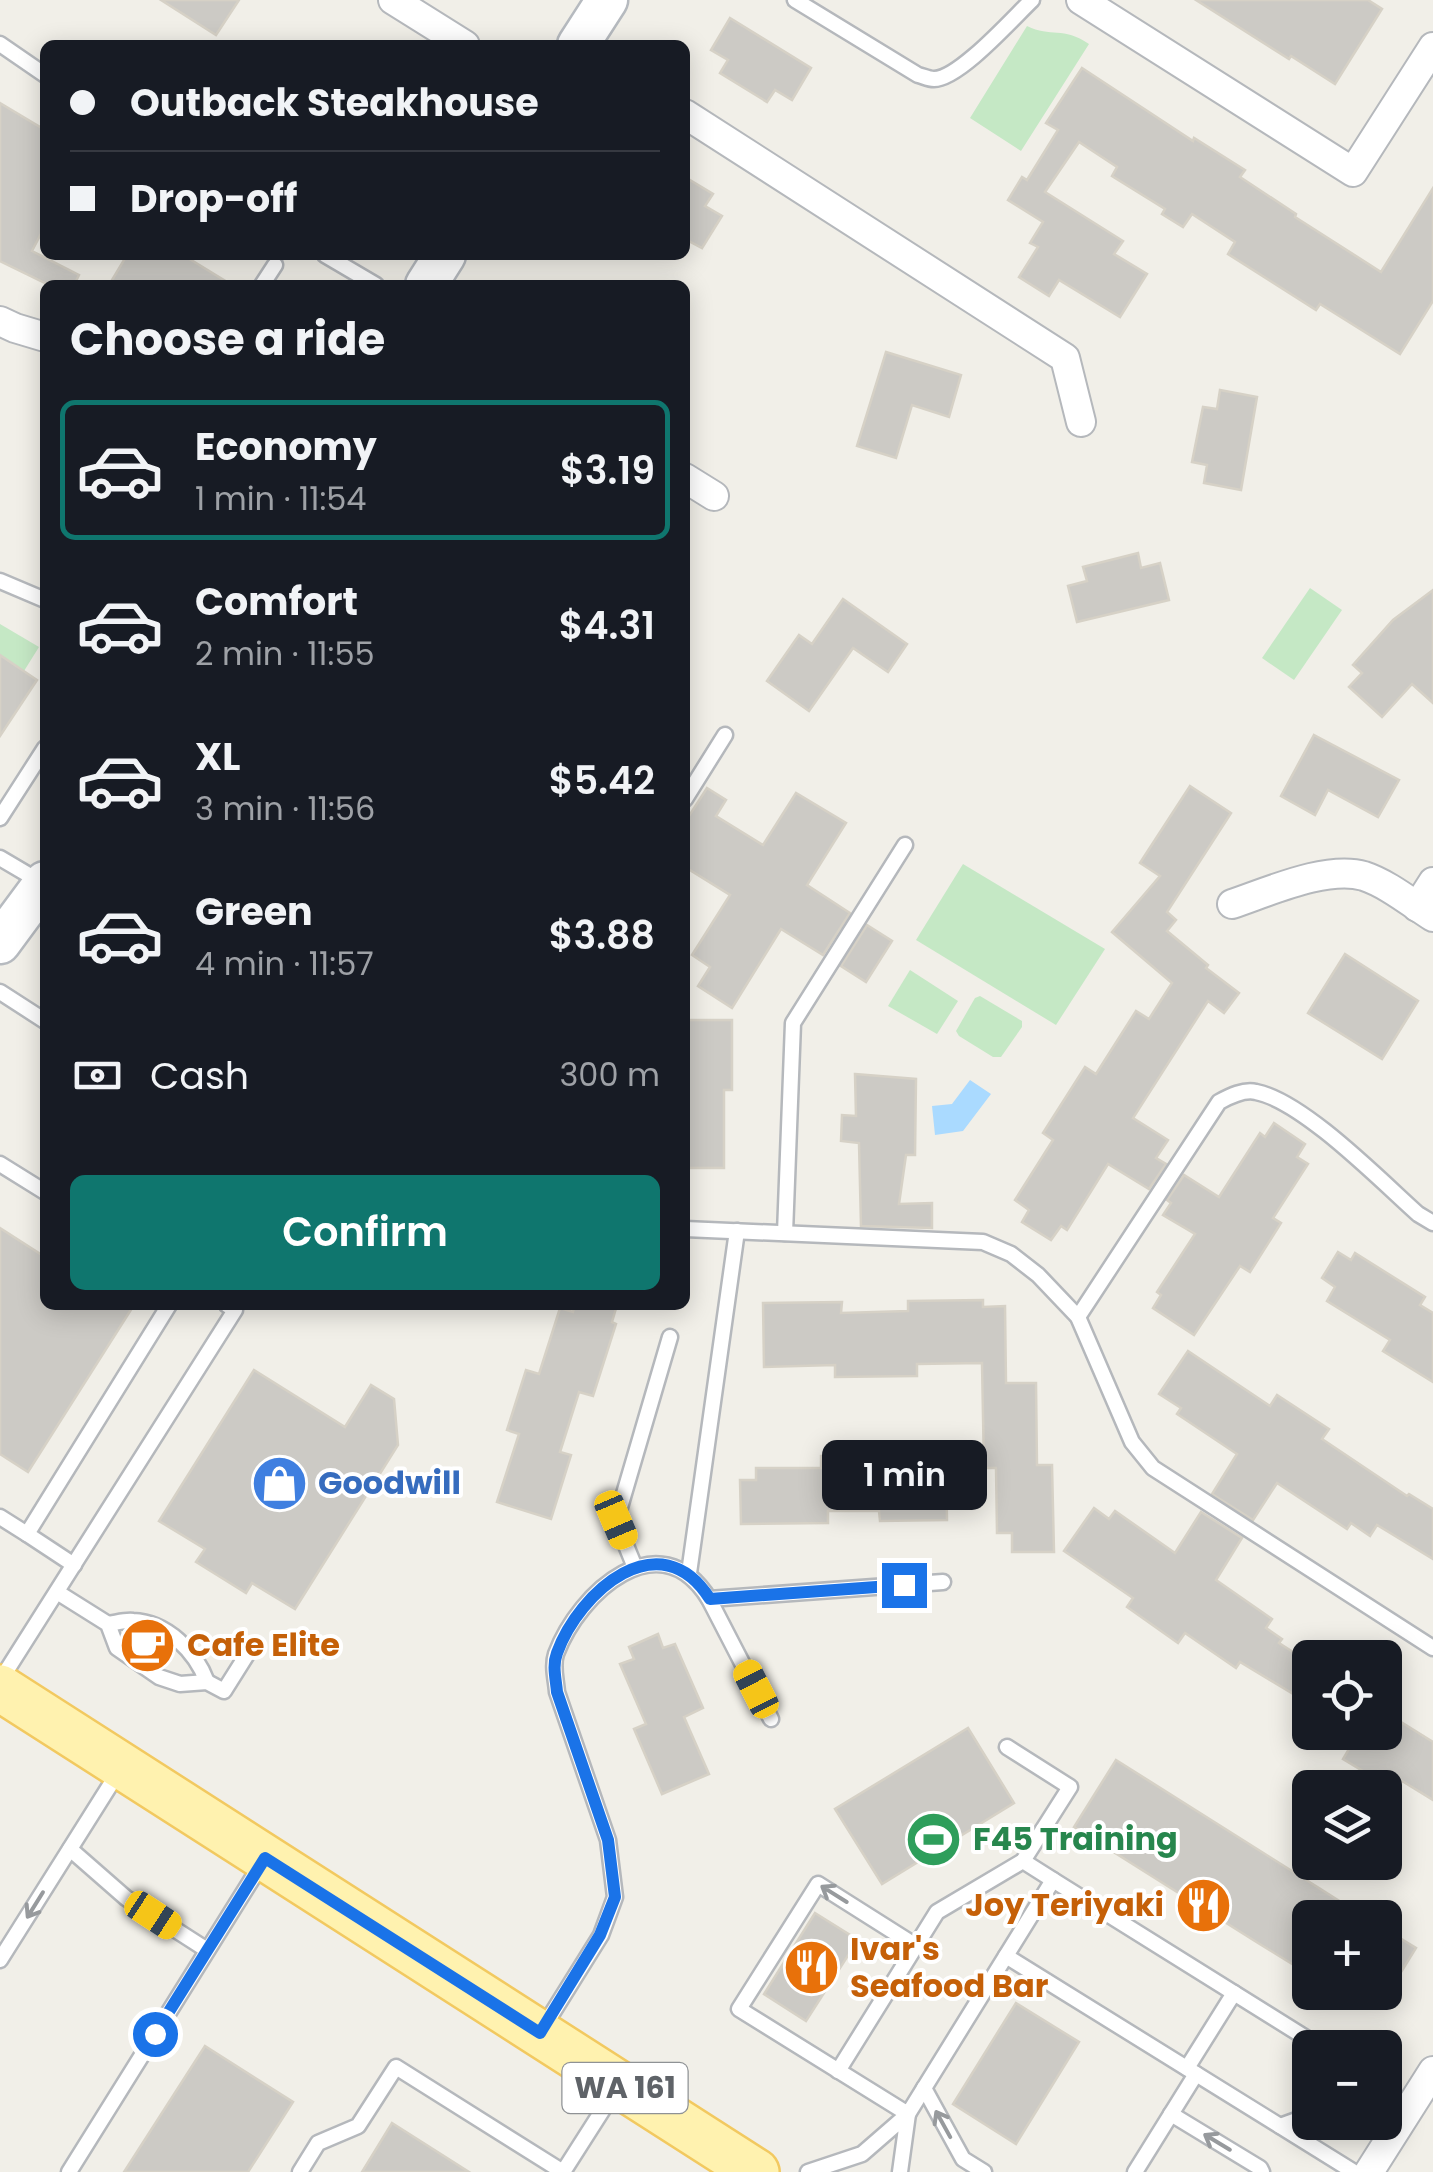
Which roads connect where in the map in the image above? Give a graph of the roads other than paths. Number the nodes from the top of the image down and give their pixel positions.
1 (394, 0) edge
2 (607, 0) edge
3 (795, 0) edge
4 (1032, 0) edge
5 (1081, 0) edge
6 (457, 40) edge
7 (581, 40) edge
8 (0, 44) edge
9 (1433, 47) edge
10 (40, 72) edge
11 (690, 117) edge
12 (334, 260) edge
13 (275, 265) dead end
14 (265, 280) edge
15 (368, 280) edge
16 (0, 320) edge
17 (40, 336) edge
18 (1081, 422) dead end
19 (690, 481) edge
20 (714, 496) dead end
21 (0, 581) edge
22 (40, 598) edge
23 (726, 735) dead end
24 (40, 756) edge
25 (690, 791) edge
26 (0, 818) edge
27 (905, 845) dead end
28 (0, 858) edge
29 (40, 881) edge
30 (1433, 882) edge
31 (40, 889) edge
32 (1232, 904) dead end
33 (1425, 912) edge
34 (0, 944) edge
35 (0, 992) edge
36 (40, 1018) edge
37 (0, 1164) edge
38 (40, 1189) edge
39 (1433, 1223) edge
40 (690, 1229) edge
41 (737, 1232) junction
42 (785, 1234) junction
43 (166, 1310) edge
44 (235, 1310) edge
45 (1078, 1316) junction
46 (670, 1337) dead end
47 (0, 1517) edge
48 (27, 1534) junction
49 (74, 1565) junction
50 (634, 1566) junction
51 (689, 1573) junction
52 (944, 1582) dead end
53 (56, 1592) junction
54 (710, 1599) junction
55 (108, 1624) junction
56 (253, 1645) dead end
57 (1433, 1648) edge
58 (207, 1682) junction
59 (0, 1685) edge
60 (771, 1720) dead end
61 (1008, 1748) dead end
62 (122, 1766) junction
63 (70, 1849) junction
64 (265, 1858) junction
65 (1023, 1861) junction
66 (1053, 1880) junction
67 (916, 1946) junction
68 (207, 1950) junction
69 (1006, 1956) junction
70 (0, 1960) edge
71 (1234, 1993) junction
72 (1293, 2030) edge
73 (540, 2033) junction
74 (838, 2071) junction
75 (1191, 2071) junction
76 (1433, 2071) edge
77 (619, 2084) junction
78 (924, 2088) junction
79 (908, 2114) junction
80 (1170, 2114) junction
81 (1292, 2122) edge
82 (1280, 2126) junction
83 (69, 2172) edge
84 (300, 2172) edge
85 (563, 2172) edge
86 (756, 2172) edge
87 (808, 2172) edge
88 (900, 2172) edge
89 (984, 2172) edge
90 (1134, 2172) edge
91 (1262, 2172) edge
92 (1354, 2172) edge
93 (1369, 2172) edge

1 - 6 street
2 - 7 street
3 - 4 lane
5 - 9 street
8 - 10 lane
11 - 18 street
12 - 15 lane
13 - 14 lane
16 - 17 street
19 - 20 street
21 - 22 lane
23 - 25 lane
24 - 26 lane
27 - 42 lane
28 - 29 lane
30 - 33 street
31 - 34 street
32 - 33 street
35 - 36 lane
37 - 38 lane
39 - 45 lane
40 - 41 lane
41 - 42 lane
41 - 51 lane
42 - 45 lane
43 - 48 lane
44 - 49 lane
45 - 57 lane
46 - 50 lane
47 - 48 lane
48 - 49 lane
49 - 53 lane
50 - 51 lane
50 - 73 lane
51 - 54 lane
52 - 54 lane
53 - 55 lane
53 - 59 lane
54 - 60 lane
55 - 58 lane
55 - 58 lane
56 - 58 lane
59 - 62 main road, WA 161
61 - 65 lane
62 - 63 lane
62 - 64 main road, WA 161
63 - 68 lane
63 -> 70 lane
64 - 68 lane
64 - 73 main road, WA 161
65 - 66 lane
65 - 67 lane
66 - 69 lane
66 - 71 lane
67 - 74 lane
67 -> 74 lane
68 - 83 lane
69 - 75 lane
69 - 78 lane
71 - 72 lane
71 - 75 lane
73 - 77 main road, WA 161
74 - 79 lane
75 - 80 lane
75 - 82 lane
76 - 93 street
77 - 85 lane
77 - 86 main road, WA 161
78 - 79 lane
89 -> 78 lane
79 - 87 lane
79 - 88 lane
80 - 90 lane
91 -> 80 lane
81 - 82 lane
82 - 92 lane
84 - 85 lane

